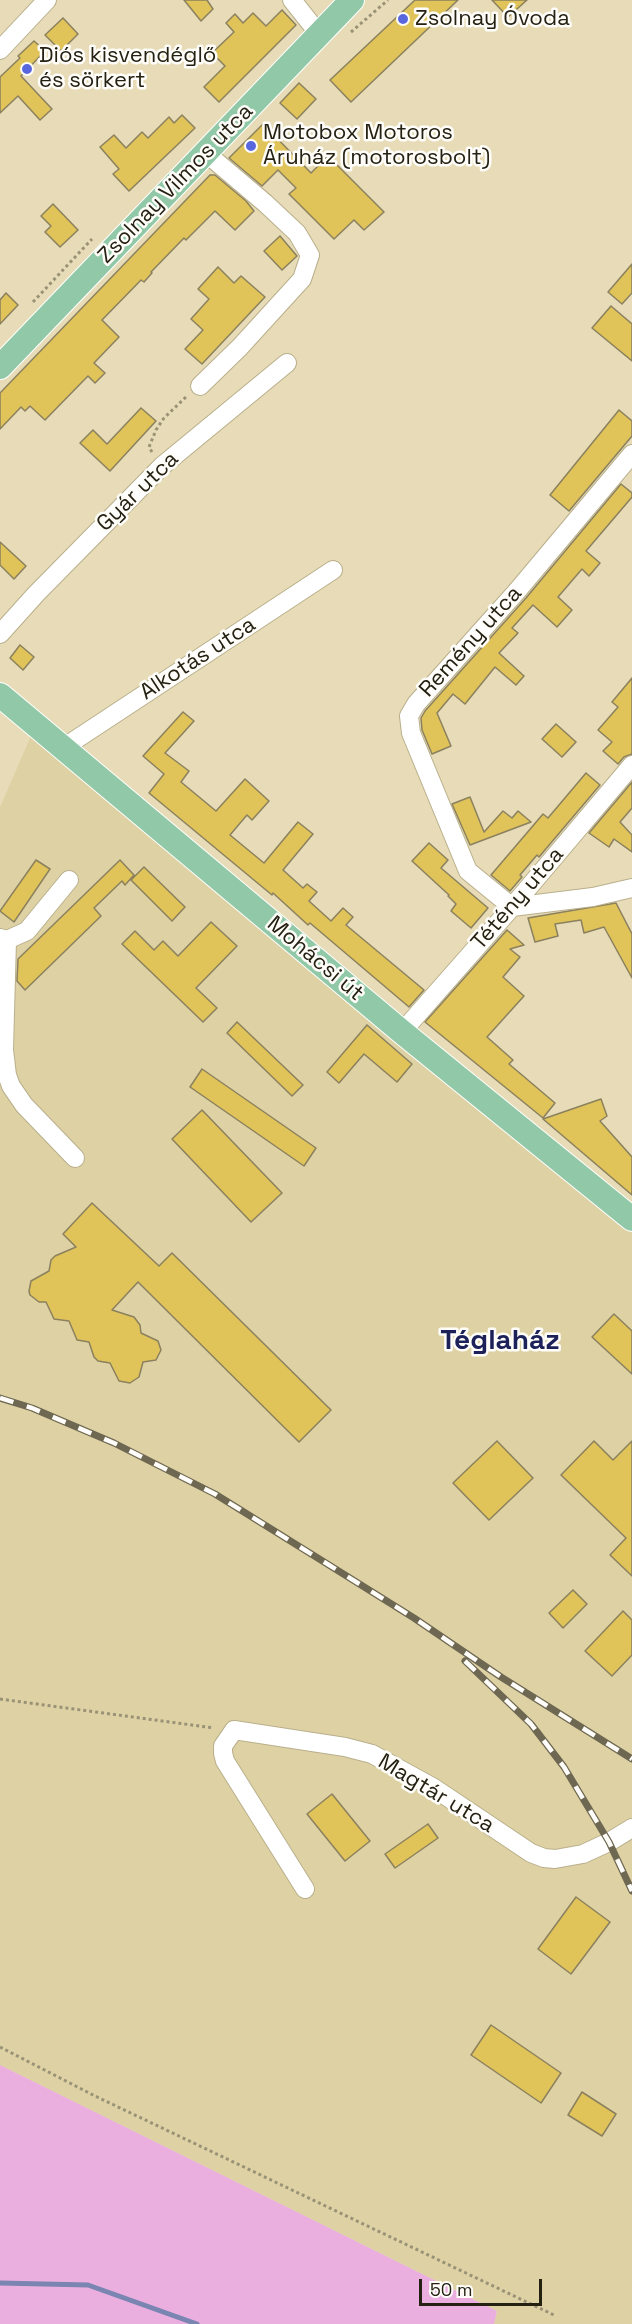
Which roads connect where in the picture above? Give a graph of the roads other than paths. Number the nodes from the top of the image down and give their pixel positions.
1 (47, 0) edge
2 (292, 0) edge
3 (352, 0) edge
4 (319, 34) junction
5 (0, 50) edge
6 (206, 153) junction
7 (287, 363) dead end
8 (0, 367) edge
9 (200, 386) road end
10 (632, 454) edge
11 (333, 570) dead end
12 (0, 634) edge
13 (4, 700) edge
14 (63, 748) junction
15 (632, 765) edge
16 (69, 880) dead end
17 (632, 888) edge
18 (512, 907) junction
19 (3, 939) edge
20 (402, 1032) junction
21 (75, 1158) dead end
22 (632, 1219) edge
23 (632, 1828) edge
24 (305, 1889) dead end

1 - 5 street
2 - 4 street
3 - 4 main road, Zsolnay Vilmos utca
4 - 6 main road, Zsolnay Vilmos utca
6 - 8 main road, Zsolnay Vilmos utca
6 - 9 street
7 - 12 street, Gyár utca
10 - 18 street, Remény utca
11 - 14 street, Alkotás utca
13 - 14 main road, Mohácsi út
14 - 20 main road, Mohácsi út
15 - 18 street, Tétény utca
16 - 19 street
17 - 18 street
18 - 20 street, Tétény utca
19 - 21 street
20 - 22 main road, Mohácsi út
23 - 24 street, Magtár utca

